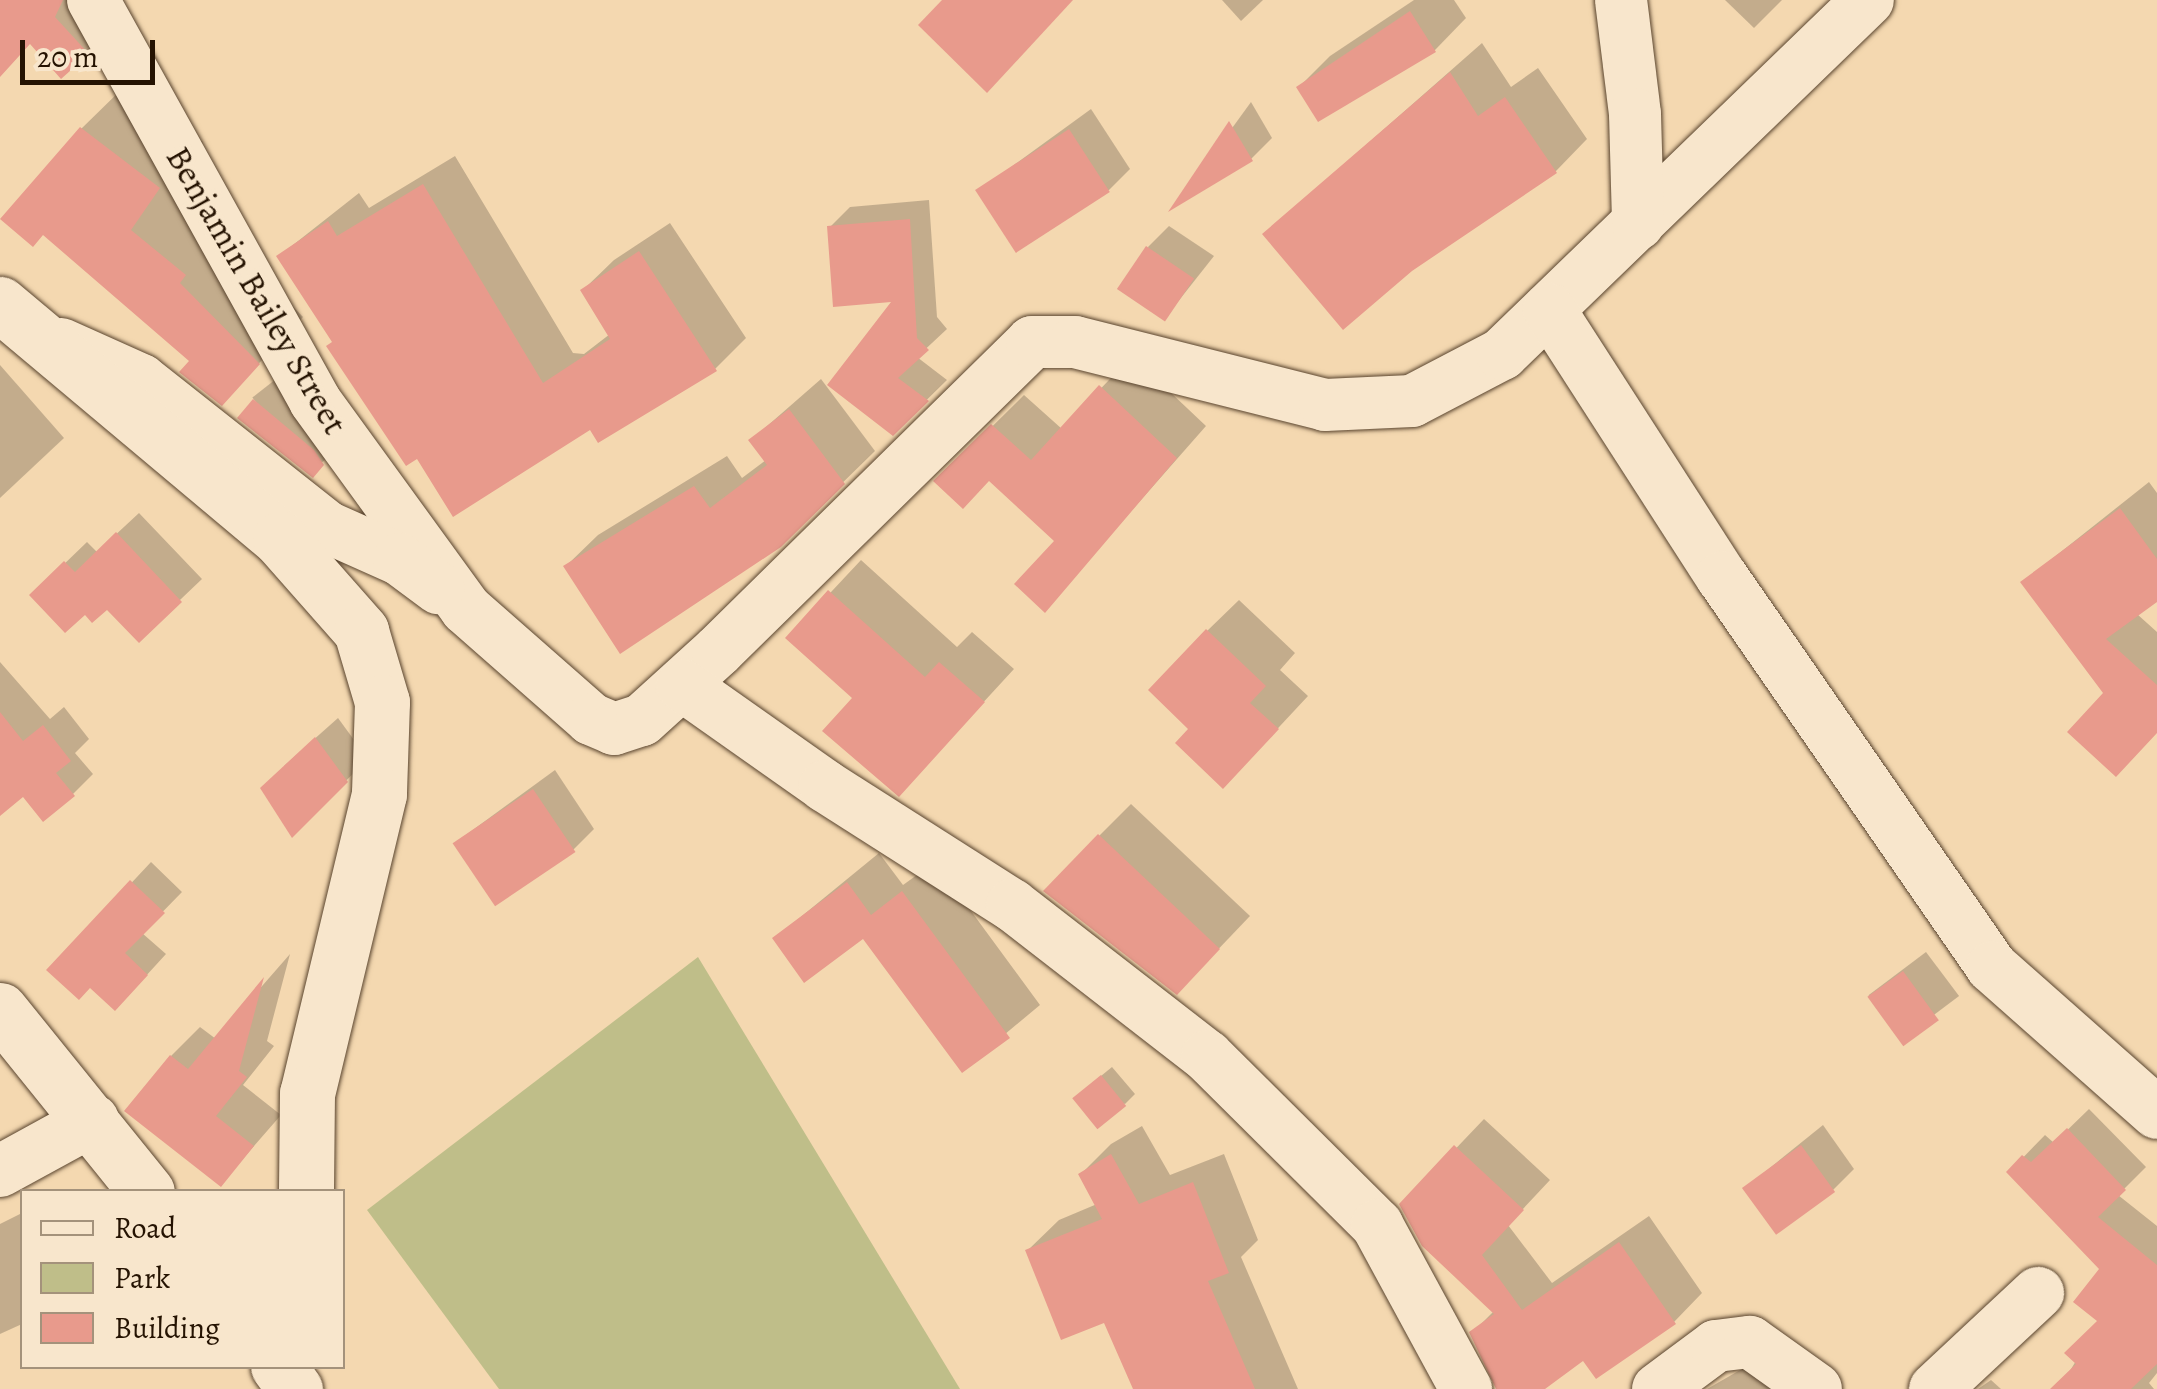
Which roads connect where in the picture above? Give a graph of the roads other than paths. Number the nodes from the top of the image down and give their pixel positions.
1 (93, 0) edge
2 (1622, 0) edge
3 (1868, 0) edge
4 (1638, 224) junction
5 (1550, 309) junction
6 (21, 320) edge
7 (466, 609) junction
8 (682, 684) junction
9 (0, 1010) edge
10 (2157, 1114) edge
11 (93, 1120) junction
12 (0, 1171) edge
13 (144, 1189) edge
14 (306, 1189) edge
15 (2038, 1293) dead end
16 (1466, 1389) edge
17 (1658, 1389) edge
18 (1816, 1389) edge
19 (1935, 1389) edge

1 - 7 street, Benjamin Bailey Street
2 - 4 street
3 - 4 street
4 - 5 street
5 - 8 street
5 - 10 street
6 - 7 street
6 - 14 main road
7 - 8 street, Benjamin Bailey Street
8 - 16 street
9 - 11 main road
11 - 12 street
11 - 13 main road
15 - 19 street
17 - 18 street

